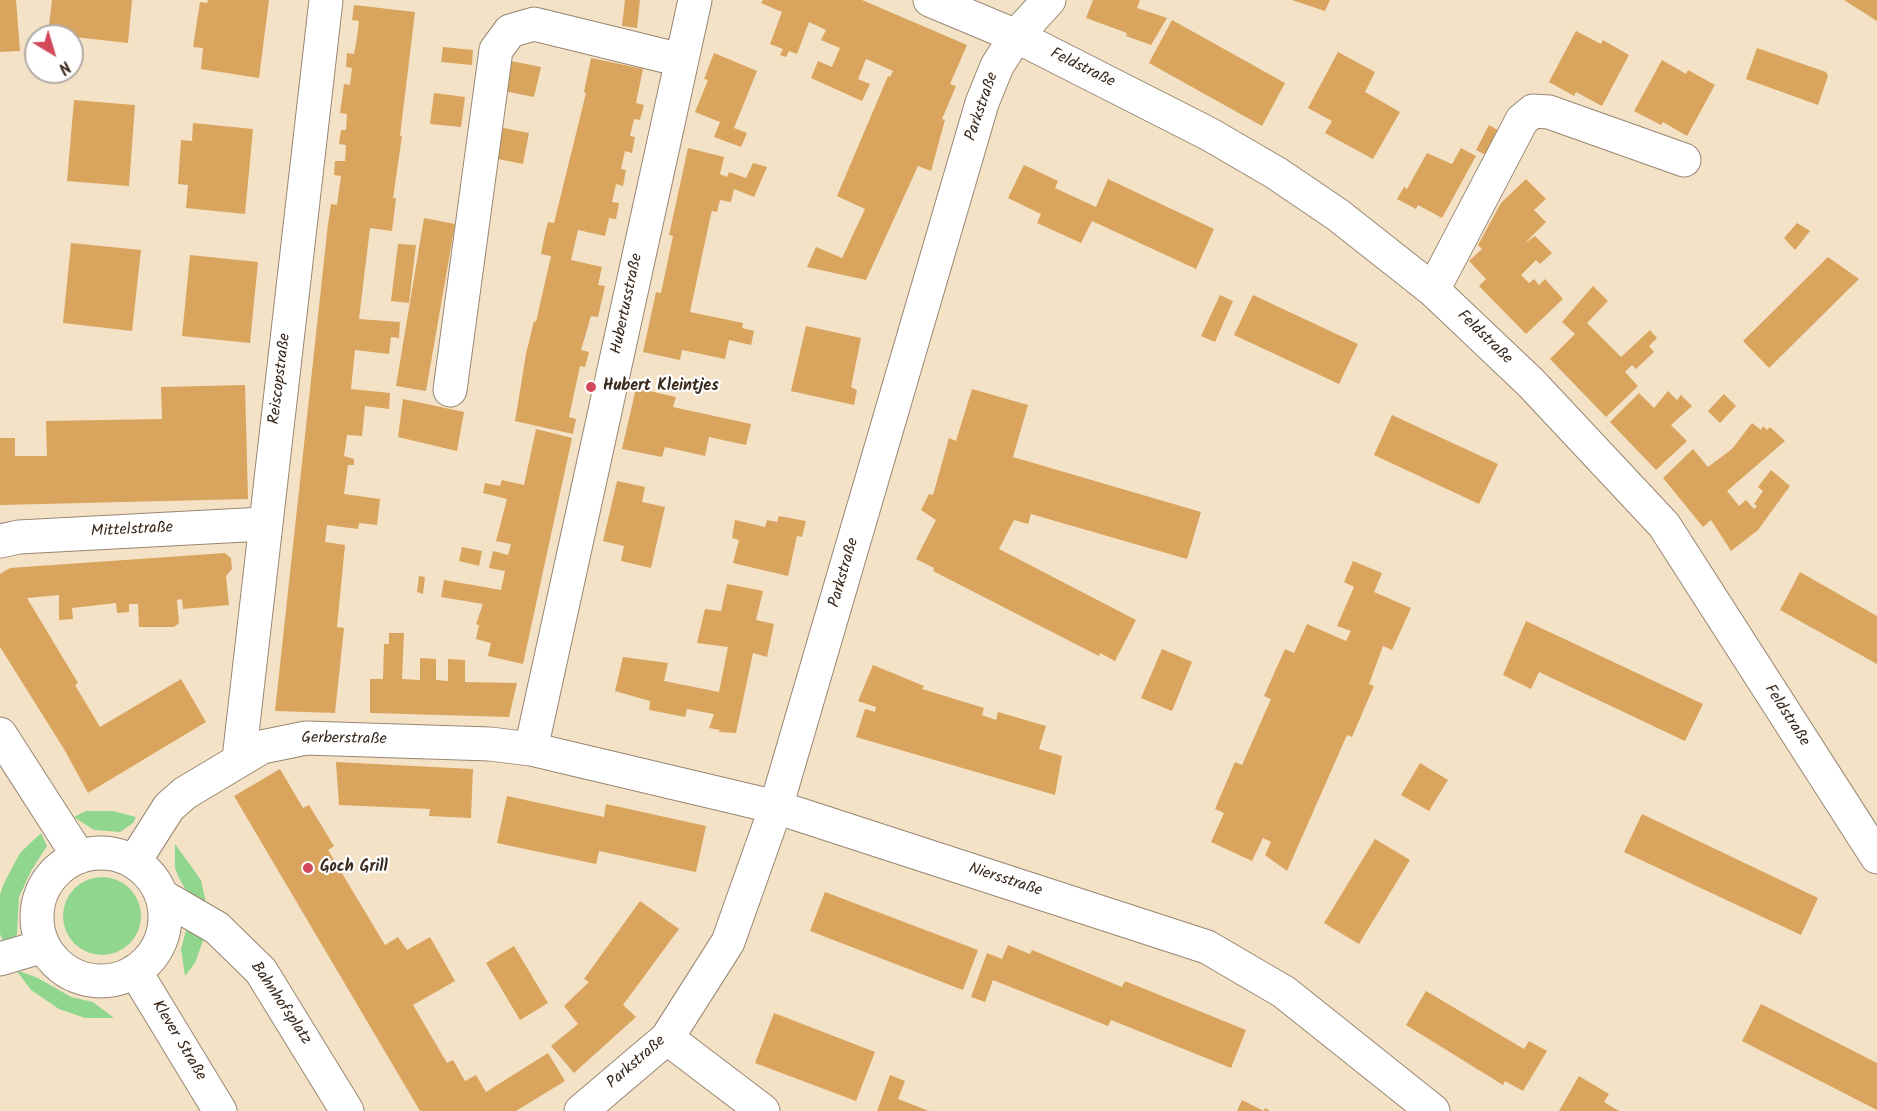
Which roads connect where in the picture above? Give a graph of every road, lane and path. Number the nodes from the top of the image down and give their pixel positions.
1 (326, 0) edge
2 (695, 0) edge
3 (930, 0) edge
4 (1049, 0) edge
5 (1016, 36) junction
6 (681, 60) junction
7 (1684, 160) dead end
8 (1432, 290) junction
9 (450, 390) dead end
10 (264, 524) junction
11 (0, 541) edge
12 (0, 734) edge
13 (531, 749) junction
14 (239, 759) junction
15 (776, 807) junction
16 (1877, 856) edge
17 (79, 857) junction
18 (134, 862) junction
19 (162, 896) junction
20 (44, 946) junction
21 (0, 959) edge
22 (135, 971) junction
23 (667, 1038) junction
24 (220, 1111) edge
25 (348, 1111) edge
26 (581, 1111) edge
27 (763, 1111) edge
28 (1432, 1111) edge

1 - 10 street, Reiscopstraße
2 - 6 street, Hubertusstraße
3 - 5 street, Feldstraße
4 - 5 street, Parkstraße
5 - 8 street, Feldstraße
5 - 15 street, Parkstraße
6 - 9 street
6 - 13 street, Hubertusstraße
7 - 8 street
8 - 16 street, Feldstraße
10 - 11 street, Mittelstraße
10 - 14 street, Reiscopstraße
12 - 17 street
13 - 14 street, Gerberstraße
13 - 15 street, Niersstraße
14 - 18 street, Gerberstraße
15 - 23 street, Parkstraße
15 - 28 street, Niersstraße
17 - 18 street
17 - 20 street
18 - 19 street
19 - 22 street
19 - 25 street, Bahnhofsplatz
20 - 21 street
20 - 22 street
22 - 24 street, Klever Straße
23 - 26 street, Parkstraße
23 - 27 street

